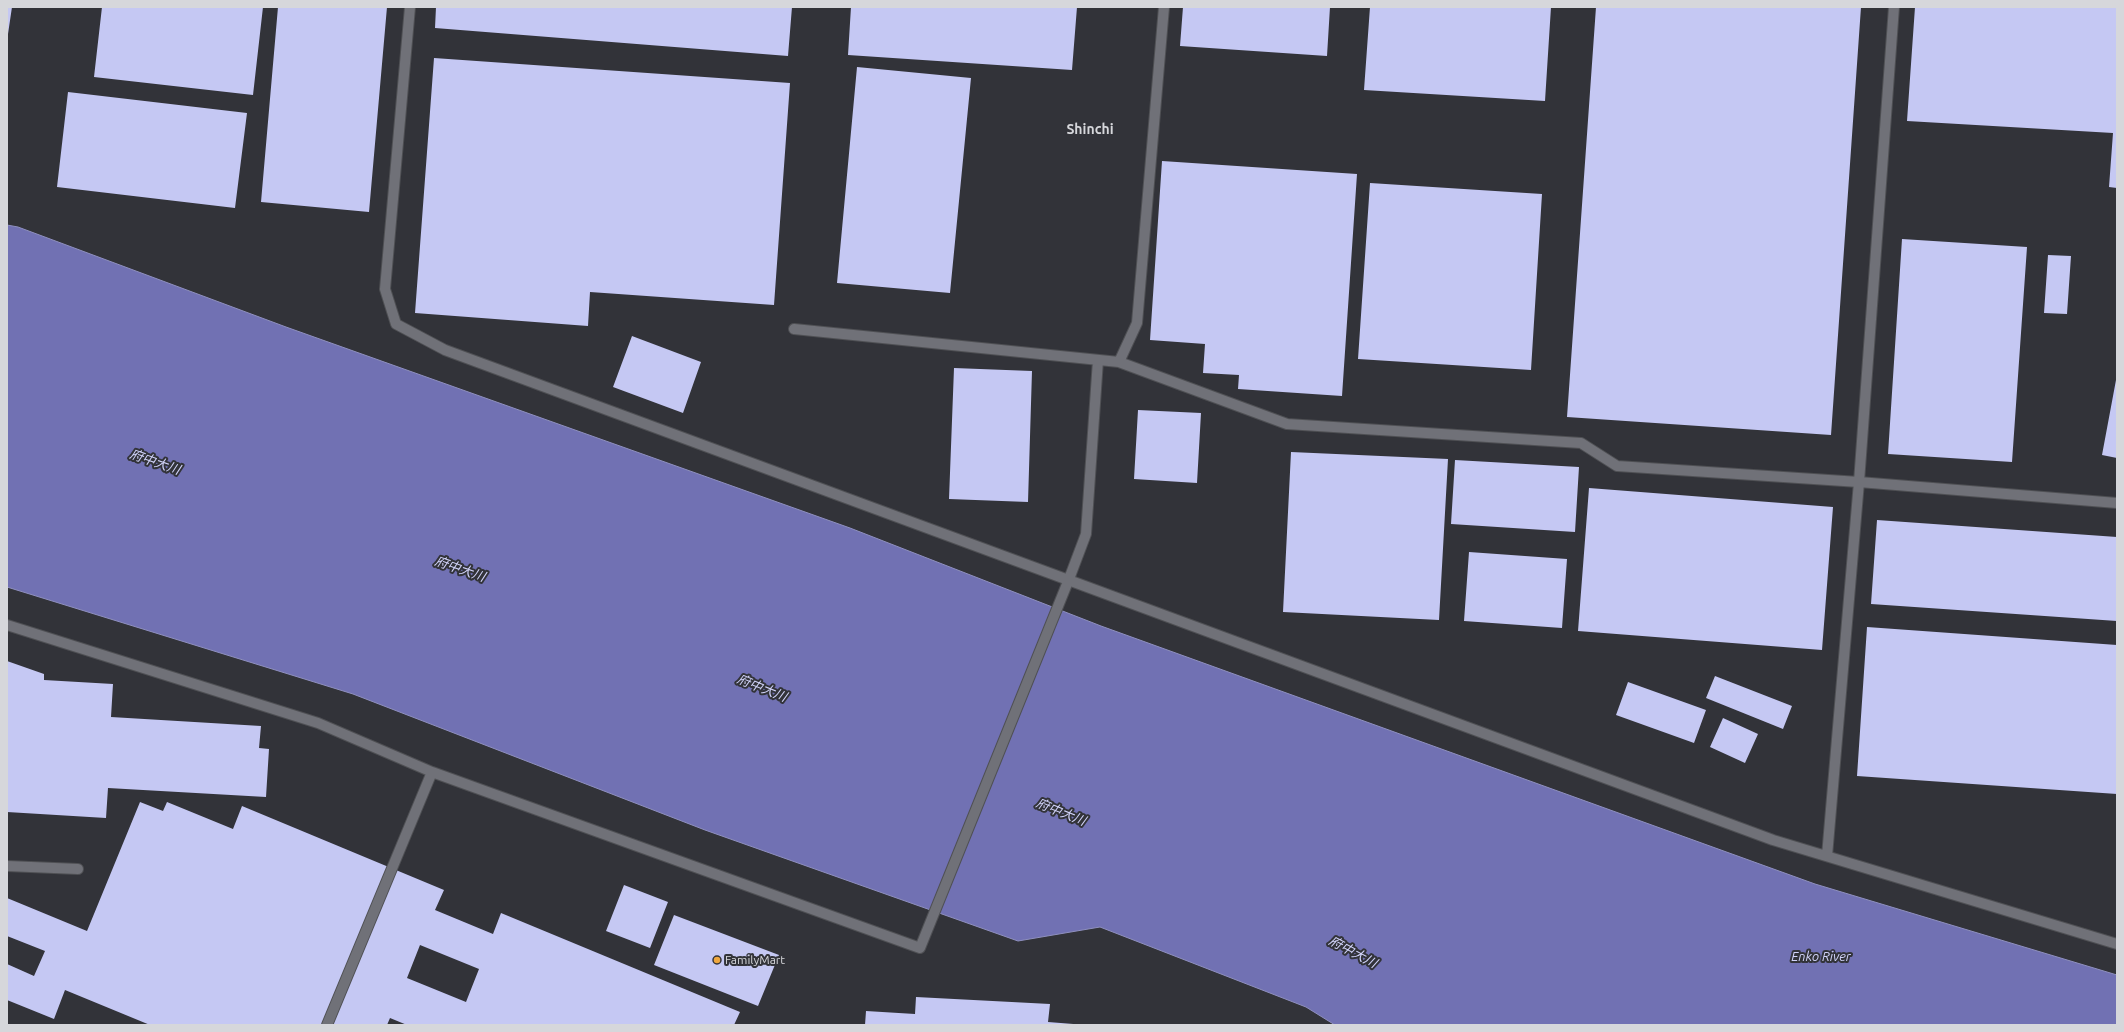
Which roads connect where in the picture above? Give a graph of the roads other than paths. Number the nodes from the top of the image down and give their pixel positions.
1 (410, 7) edge
2 (1164, 7) edge
3 (1894, 7) edge
4 (794, 329) dead end
5 (1098, 360) junction
6 (1119, 362) junction
7 (1860, 482) junction
8 (2117, 503) edge
9 (1070, 580) junction
10 (7, 625) edge
11 (432, 772) junction
12 (1827, 856) junction
13 (7, 866) edge
14 (78, 869) dead end
15 (2117, 944) edge
16 (327, 1025) edge

1 - 9 lane
2 - 6 lane
3 - 7 lane
4 - 5 lane
5 - 6 lane
5 - 9 lane
6 - 7 lane
7 - 8 lane
7 - 12 lane
9 - 11 lane
9 - 12 lane
10 - 11 lane
11 - 16 lane
12 - 15 lane
13 - 14 lane

